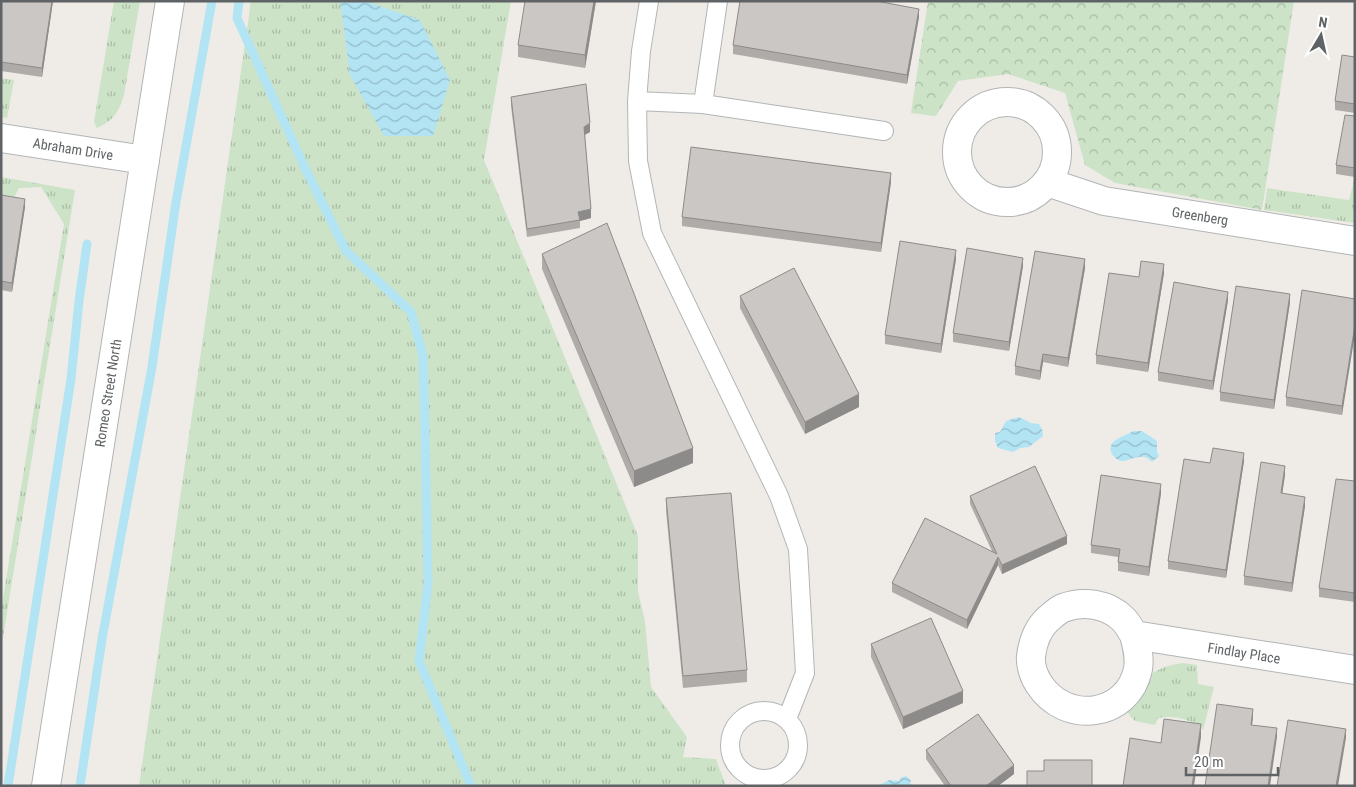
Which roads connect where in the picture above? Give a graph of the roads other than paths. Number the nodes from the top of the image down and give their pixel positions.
1 (170, 1) edge
2 (649, 1) edge
3 (718, 1) edge
4 (637, 102) junction
5 (703, 104) junction
6 (884, 131) dead end
7 (1, 138) edge
8 (144, 160) junction
9 (1047, 182) dead end
10 (1355, 241) edge
11 (1134, 635) dead end
12 (1355, 670) edge
13 (787, 719) dead end
14 (46, 786) edge

1 - 8 main road, Romeo Street North
2 - 4 lane
3 - 5 lane
4 - 5 lane
4 - 13 lane
5 - 6 lane
7 - 8 main road, Abraham Drive
8 - 14 main road, Romeo Street North
9 - 10 main road, Greenberg
11 - 12 main road, Findlay Place

